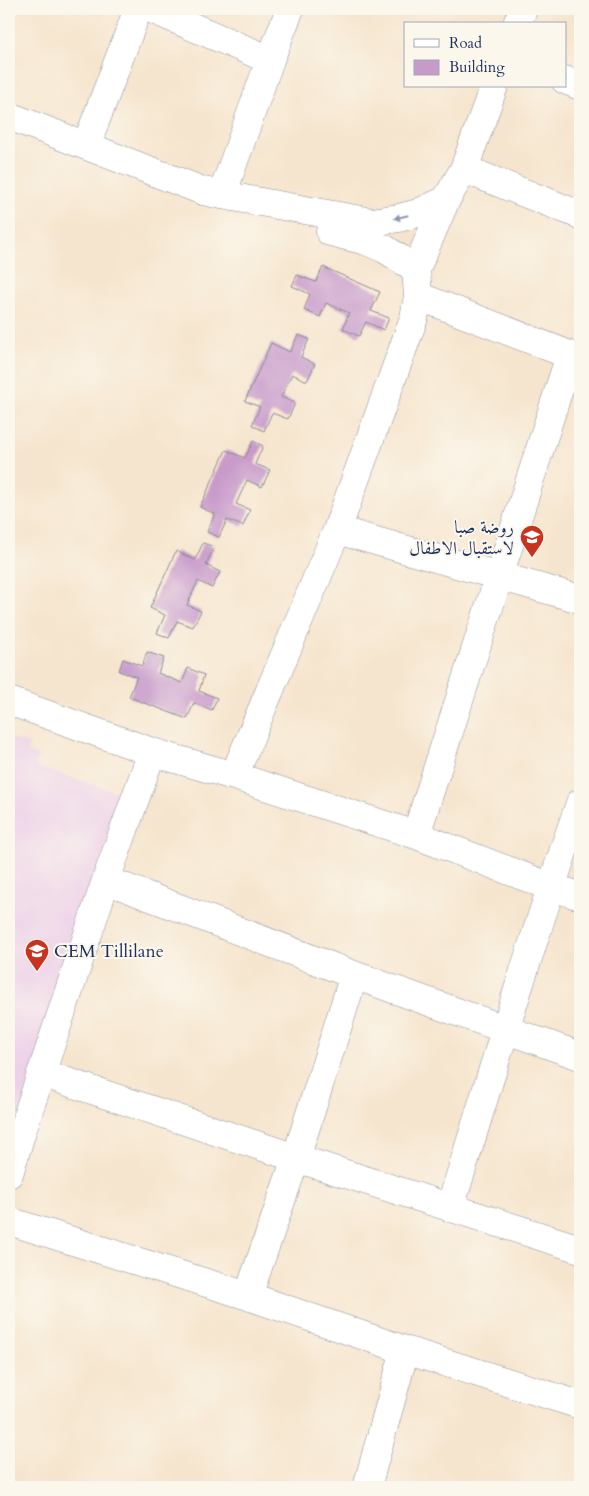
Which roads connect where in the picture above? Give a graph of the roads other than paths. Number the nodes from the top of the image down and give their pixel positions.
1 (138, 9) edge
2 (150, 9) edge
3 (290, 9) edge
4 (523, 9) edge
5 (518, 22) edge
6 (270, 60) junction
7 (566, 80) edge
8 (580, 86) edge
9 (493, 88) edge
10 (9, 116) edge
11 (9, 128) edge
12 (86, 146) junction
13 (464, 169) junction
14 (222, 194) junction
15 (446, 200) junction
16 (580, 215) edge
17 (417, 282) junction
18 (575, 357) edge
19 (337, 530) junction
20 (499, 576) junction
21 (580, 598) edge
22 (9, 701) edge
23 (152, 752) junction
24 (234, 776) junction
25 (580, 803) edge
26 (416, 835) junction
27 (106, 880) junction
28 (551, 887) junction
29 (580, 896) edge
30 (354, 975) junction
31 (505, 1030) junction
32 (580, 1056) edge
33 (41, 1074) junction
34 (296, 1158) junction
35 (9, 1174) edge
36 (450, 1208) junction
37 (9, 1221) edge
38 (580, 1250) edge
39 (248, 1296) junction
40 (405, 1350) junction
41 (580, 1405) edge
42 (367, 1487) edge

1 - 12 street
2 - 6 street
3 - 6 street
4 - 5 street
6 - 14 street
7 - 8 street
9 - 13 street
10 - 12 street
11 - 17 street
12 - 14 street
13 - 15 street
13 - 16 street
15 -> 14 street
15 - 17 street
17 - 18 street
17 - 19 street
18 - 20 street
19 - 20 street
19 - 24 street
20 - 21 street
20 - 26 street
22 - 23 street
23 - 24 street
23 - 27 street
24 - 26 street
25 - 28 street
26 - 28 street
27 - 30 street
27 - 33 street
28 - 29 street
28 - 31 street
30 - 31 street
30 - 34 street
31 - 32 street
31 - 36 street
33 - 34 street
33 - 35 street
34 - 36 street
34 - 39 street
36 - 38 street
37 - 39 street
39 - 40 street
40 - 41 street
40 - 42 street

